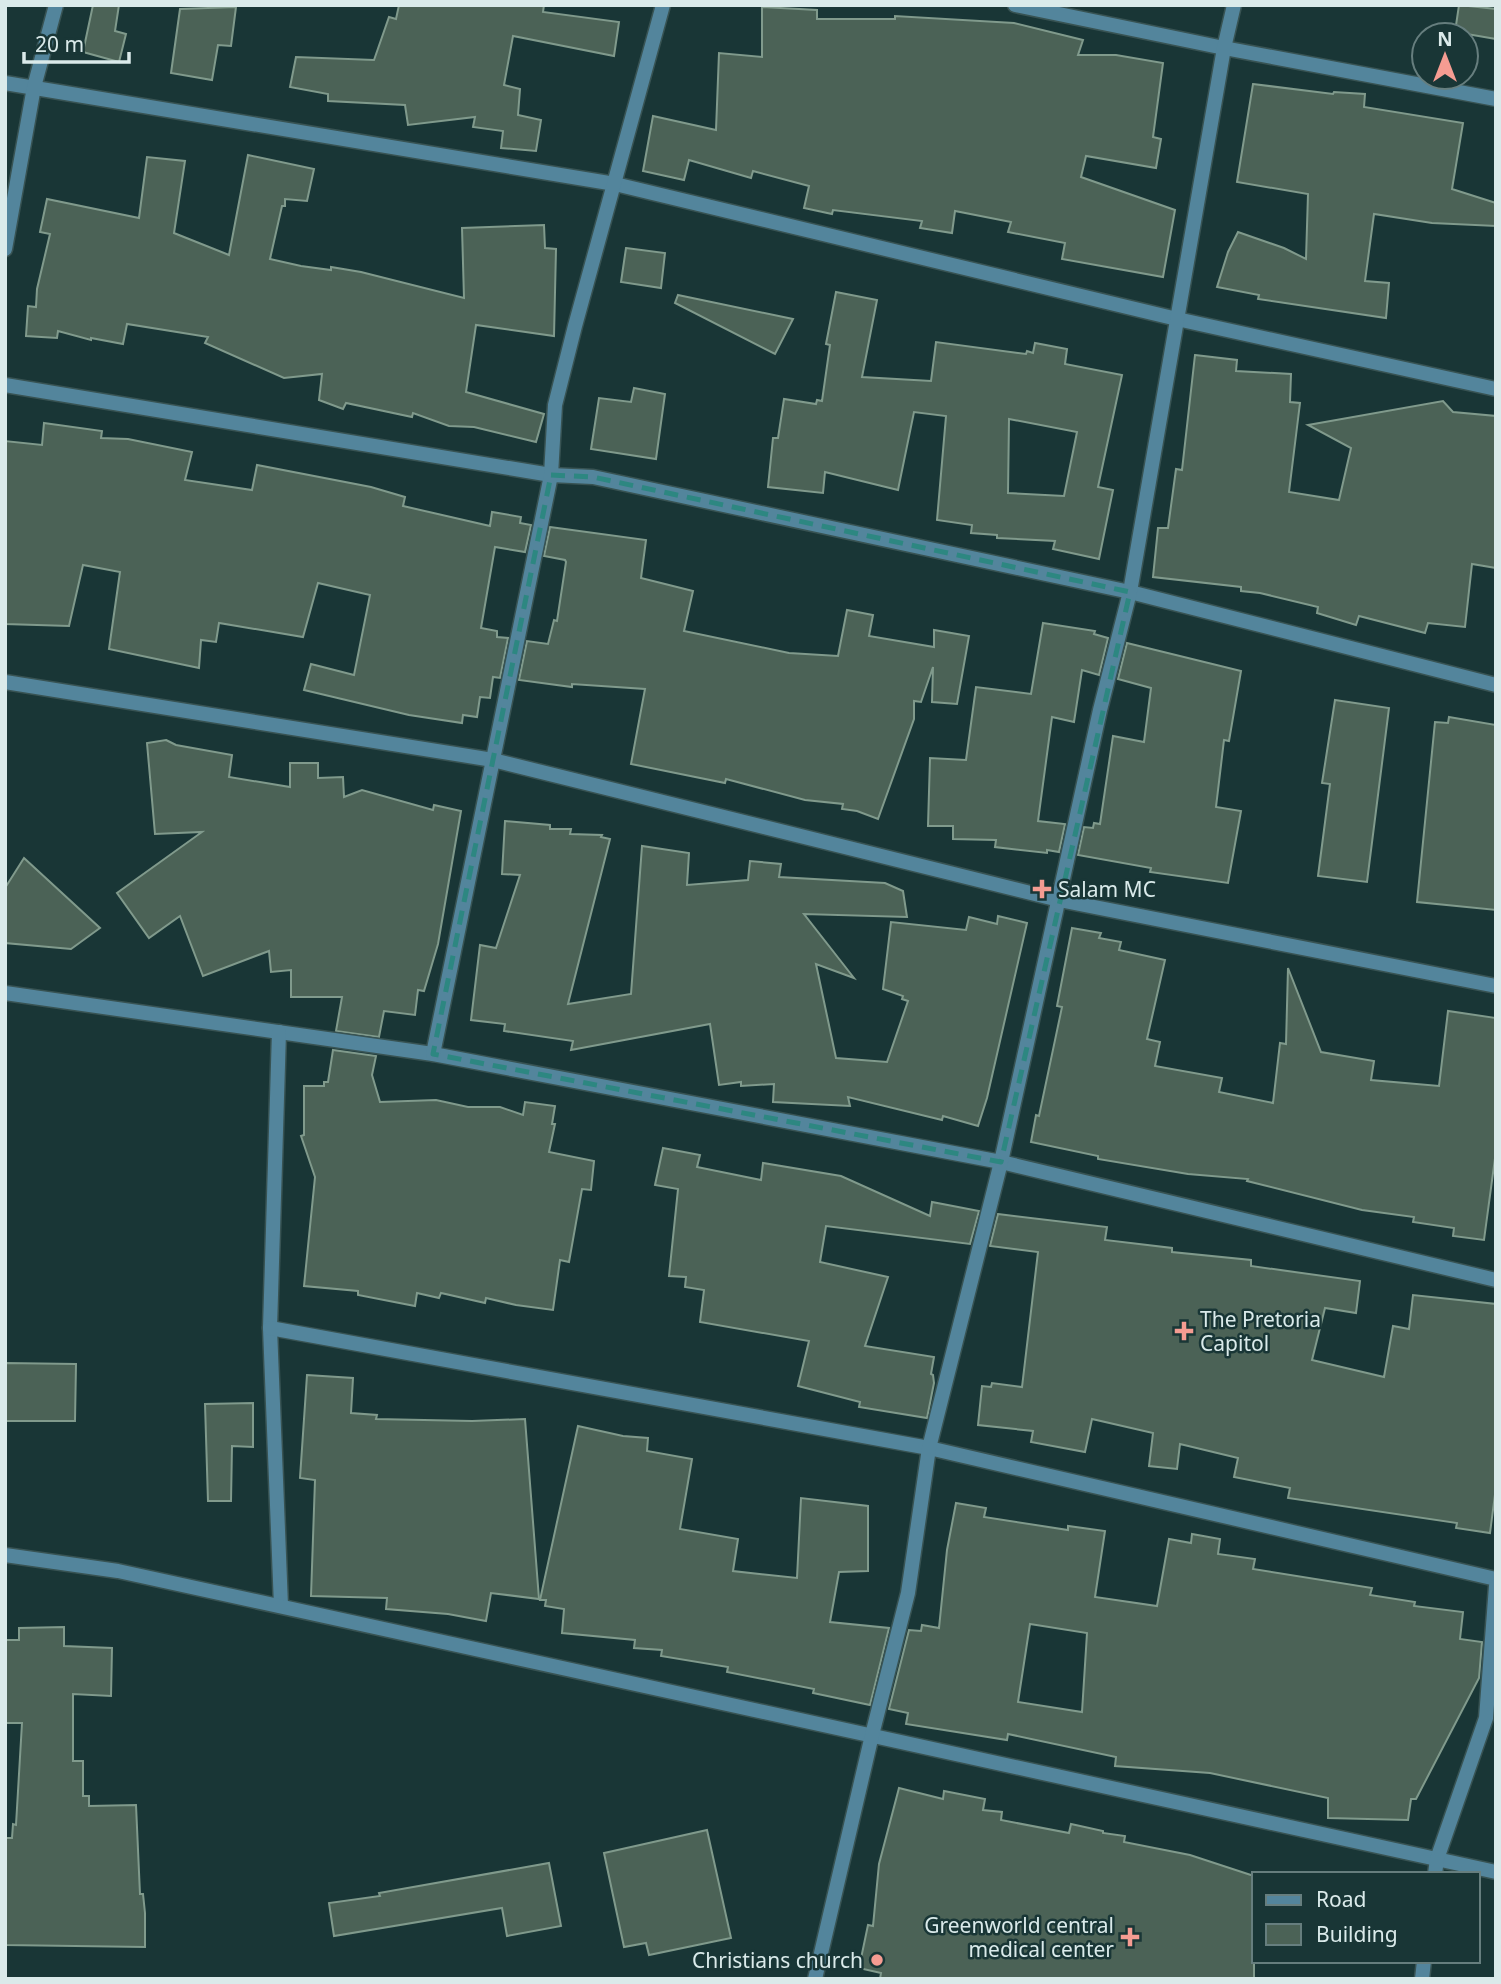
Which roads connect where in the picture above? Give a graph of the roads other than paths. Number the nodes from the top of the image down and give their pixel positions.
1 (55, 5) edge
2 (663, 5) edge
3 (1015, 5) edge
4 (1234, 5) edge
5 (1224, 48) junction
6 (5, 83) edge
7 (34, 87) junction
8 (1496, 99) edge
9 (615, 184) junction
10 (5, 248) edge
11 (1177, 319) junction
12 (5, 385) edge
13 (1496, 389) edge
14 (551, 475) junction
15 (1130, 592) junction
16 (5, 682) edge
17 (1496, 685) edge
18 (493, 760) junction
19 (1059, 900) junction
20 (1496, 986) edge
21 (5, 993) edge
22 (279, 1032) junction
23 (433, 1054) junction
24 (1001, 1162) junction
25 (1496, 1280) edge
26 (270, 1328) junction
27 (929, 1448) junction
28 (5, 1555) edge
29 (1496, 1579) edge
30 (1496, 1586) edge
31 (281, 1606) junction
32 (872, 1735) junction
33 (1436, 1867) edge
34 (1496, 1872) edge
35 (816, 1979) edge

1 - 7 street
2 - 9 street
3 - 5 street
4 - 5 street
5 - 8 street
5 - 11 street
6 - 7 street
7 - 9 street
7 - 10 street
9 - 11 street
9 - 14 street
11 - 13 street
11 - 15 street
12 - 14 street
14 - 15 street
14 - 18 street
15 - 17 street
15 - 19 street
16 - 18 street
18 - 19 street
18 - 23 street
19 - 20 street
19 - 24 street
21 - 22 street
22 - 23 street
22 - 26 street
23 - 24 street
24 - 25 street
24 - 27 street
26 - 27 street
26 - 31 street
27 - 29 street
27 - 32 street
28 - 31 street
30 - 33 street
31 - 32 street
32 - 33 street
32 - 35 street
33 - 34 street

